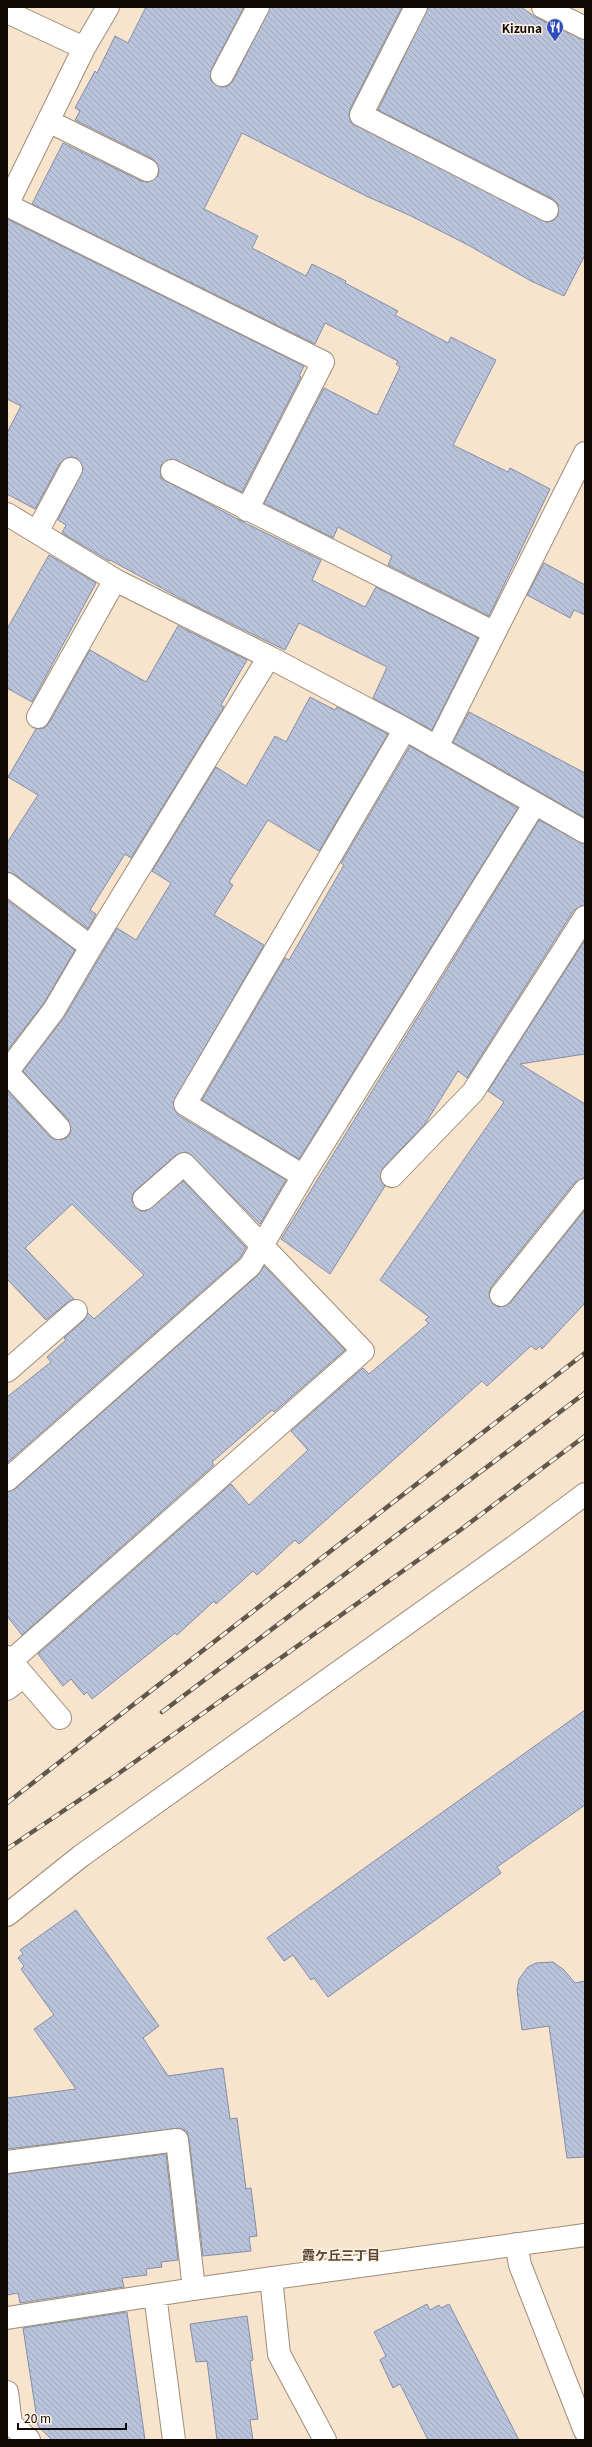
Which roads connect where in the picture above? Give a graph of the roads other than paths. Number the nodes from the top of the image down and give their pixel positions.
1 (108, 7) edge
2 (258, 7) edge
3 (416, 7) edge
4 (543, 7) edge
5 (7, 12) edge
6 (585, 28) edge
7 (84, 48) junction
8 (222, 75) dead end
9 (48, 121) junction
10 (147, 170) dead end
11 (547, 210) dead end
12 (585, 452) edge
13 (71, 469) dead end
14 (172, 471) dead end
15 (247, 510) junction
16 (7, 514) edge
17 (37, 532) junction
18 (115, 580) junction
19 (493, 632) junction
20 (269, 657) junction
21 (38, 717) dead end
22 (405, 729) junction
23 (437, 747) junction
24 (534, 805) junction
25 (585, 832) edge
26 (7, 884) edge
27 (585, 917) edge
28 (91, 947) junction
29 (7, 1072) edge
30 (59, 1128) dead end
31 (303, 1176) junction
32 (392, 1176) dead end
33 (585, 1190) edge
34 (144, 1199) dead end
35 (262, 1245) junction
36 (501, 1295) dead end
37 (76, 1311) dead end
38 (7, 1372) edge
39 (7, 1480) edge
40 (585, 1494) edge
41 (12, 1671) edge
42 (60, 1718) dead end
43 (7, 1915) edge
44 (7, 2162) edge
45 (585, 2235) edge
46 (516, 2244) junction
47 (272, 2278) junction
48 (194, 2289) junction
49 (155, 2295) junction
50 (7, 2318) edge
51 (7, 2392) edge
52 (585, 2431) edge
53 (29, 2440) edge
54 (174, 2440) edge
55 (325, 2440) edge

1 - 7 street
2 - 8 street
3 - 11 street
4 - 6 street
5 - 7 street
7 - 9 street
9 - 10 street
9 - 15 street
12 - 19 street
13 - 17 street
14 - 15 street
15 - 19 street
16 - 17 street
17 - 18 street
18 - 20 street
18 - 21 street
19 - 23 street
20 - 22 street
20 - 28 street
22 - 23 street
22 - 31 street
23 - 24 street
24 - 25 street
24 - 31 street
26 - 28 street
27 - 32 street
28 - 29 street
29 - 30 street
31 - 35 street
33 - 36 street
34 - 35 street
35 - 39 street
35 - 41 street
37 - 38 street
40 - 43 street
41 - 42 street
44 - 48 street
45 - 46 street
46 - 47 street
46 - 52 street
47 - 48 street
47 - 55 street
48 - 49 street
49 - 50 street
49 - 54 street
51 - 53 street

